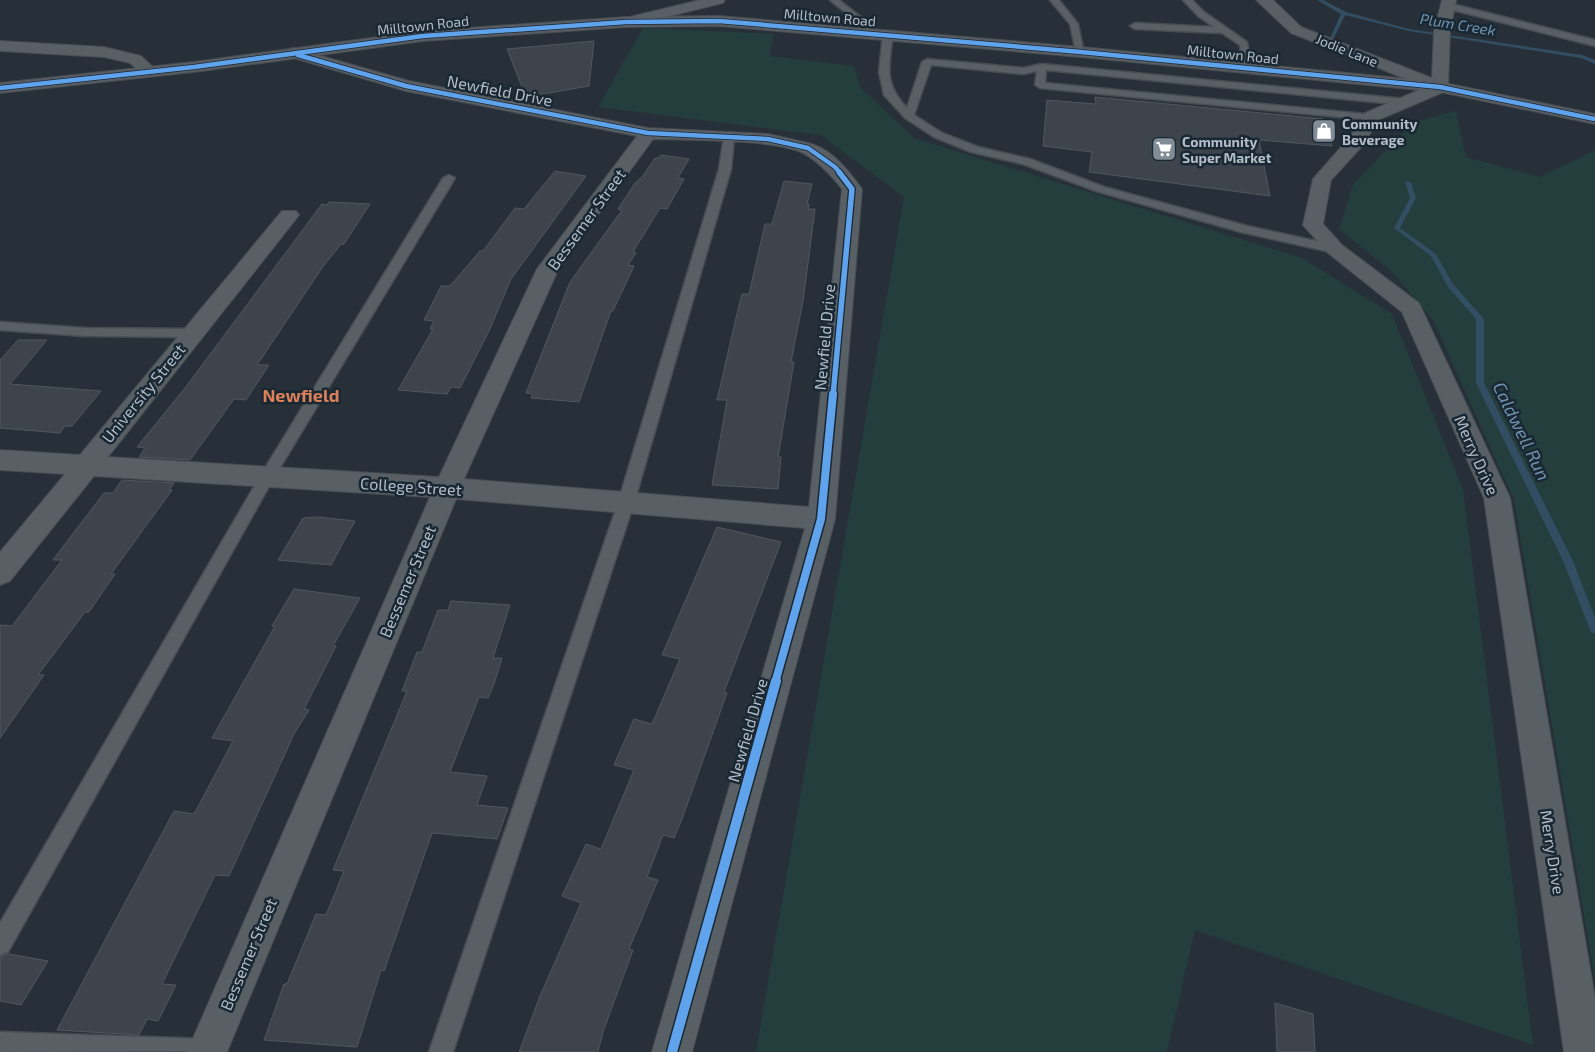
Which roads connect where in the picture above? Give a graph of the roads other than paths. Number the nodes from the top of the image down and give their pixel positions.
1 (718, 0) edge
2 (834, 0) edge
3 (1054, 0) edge
4 (1187, 0) edge
5 (1262, 0) edge
6 (1448, 3) edge
7 (626, 22) junction
8 (1135, 26) dead end
9 (1225, 30) junction
10 (882, 34) junction
11 (1595, 43) edge
12 (0, 46) edge
13 (1081, 52) junction
14 (293, 53) junction
15 (1229, 66) junction
16 (1042, 67) junction
17 (1248, 67) junction
18 (150, 72) junction
19 (1234, 84) junction
20 (1440, 87) junction
21 (0, 88) edge
22 (1406, 102) junction
23 (909, 116) junction
24 (1371, 117) junction
25 (1595, 119) edge
26 (648, 133) junction
27 (729, 137) junction
28 (449, 178) dead end
29 (289, 215) dead end
30 (1335, 249) junction
31 (0, 326) edge
32 (192, 333) junction
33 (0, 460) edge
34 (84, 467) junction
35 (266, 478) junction
36 (447, 488) junction
37 (626, 502) junction
38 (821, 518) junction
39 (0, 573) edge
40 (0, 944) edge
41 (0, 1044) edge
42 (207, 1052) edge
43 (442, 1052) edge
44 (672, 1052) edge
45 (1584, 1052) edge

1 - 7 street
2 - 10 lane
3 - 13 lane
4 - 9 lane
5 - 20 street, Jodie Lane
6 - 11 lane
6 - 20 street
7 - 10 street, Milltown Road
7 - 14 street, Milltown Road
8 - 9 lane
9 - 17 lane
10 - 13 street, Milltown Road
10 - 23 lane
12 - 18 street
13 - 15 street, Milltown Road
14 - 18 street, Milltown Road
14 - 26 street, Newfield Drive
15 - 17 street, Milltown Road
15 - 19 lane
16 - 19 lane
16 - 23 lane
16 - 24 lane
17 - 20 street, Milltown Road
18 - 21 street, Milltown Road
19 - 22 lane
20 - 22 street
20 - 25 street, Milltown Road
22 - 24 street
23 - 30 lane
24 - 30 street, Merry Drive
26 - 27 street, Newfield Drive
26 - 36 street, Bessemer Street
27 - 37 lane
27 - 38 street, Newfield Drive
28 - 35 lane
29 - 32 street, University Street
30 - 45 street, Merry Drive
31 - 32 lane
32 - 34 street, University Street
33 - 34 street, College Street
34 - 35 street, College Street
34 - 39 street, University Street
35 - 36 street, College Street
35 - 40 lane
36 - 37 street, College Street
36 - 42 street, Bessemer Street
37 - 38 street, College Street
37 - 43 lane
38 - 44 street, Newfield Drive
41 - 42 lane

